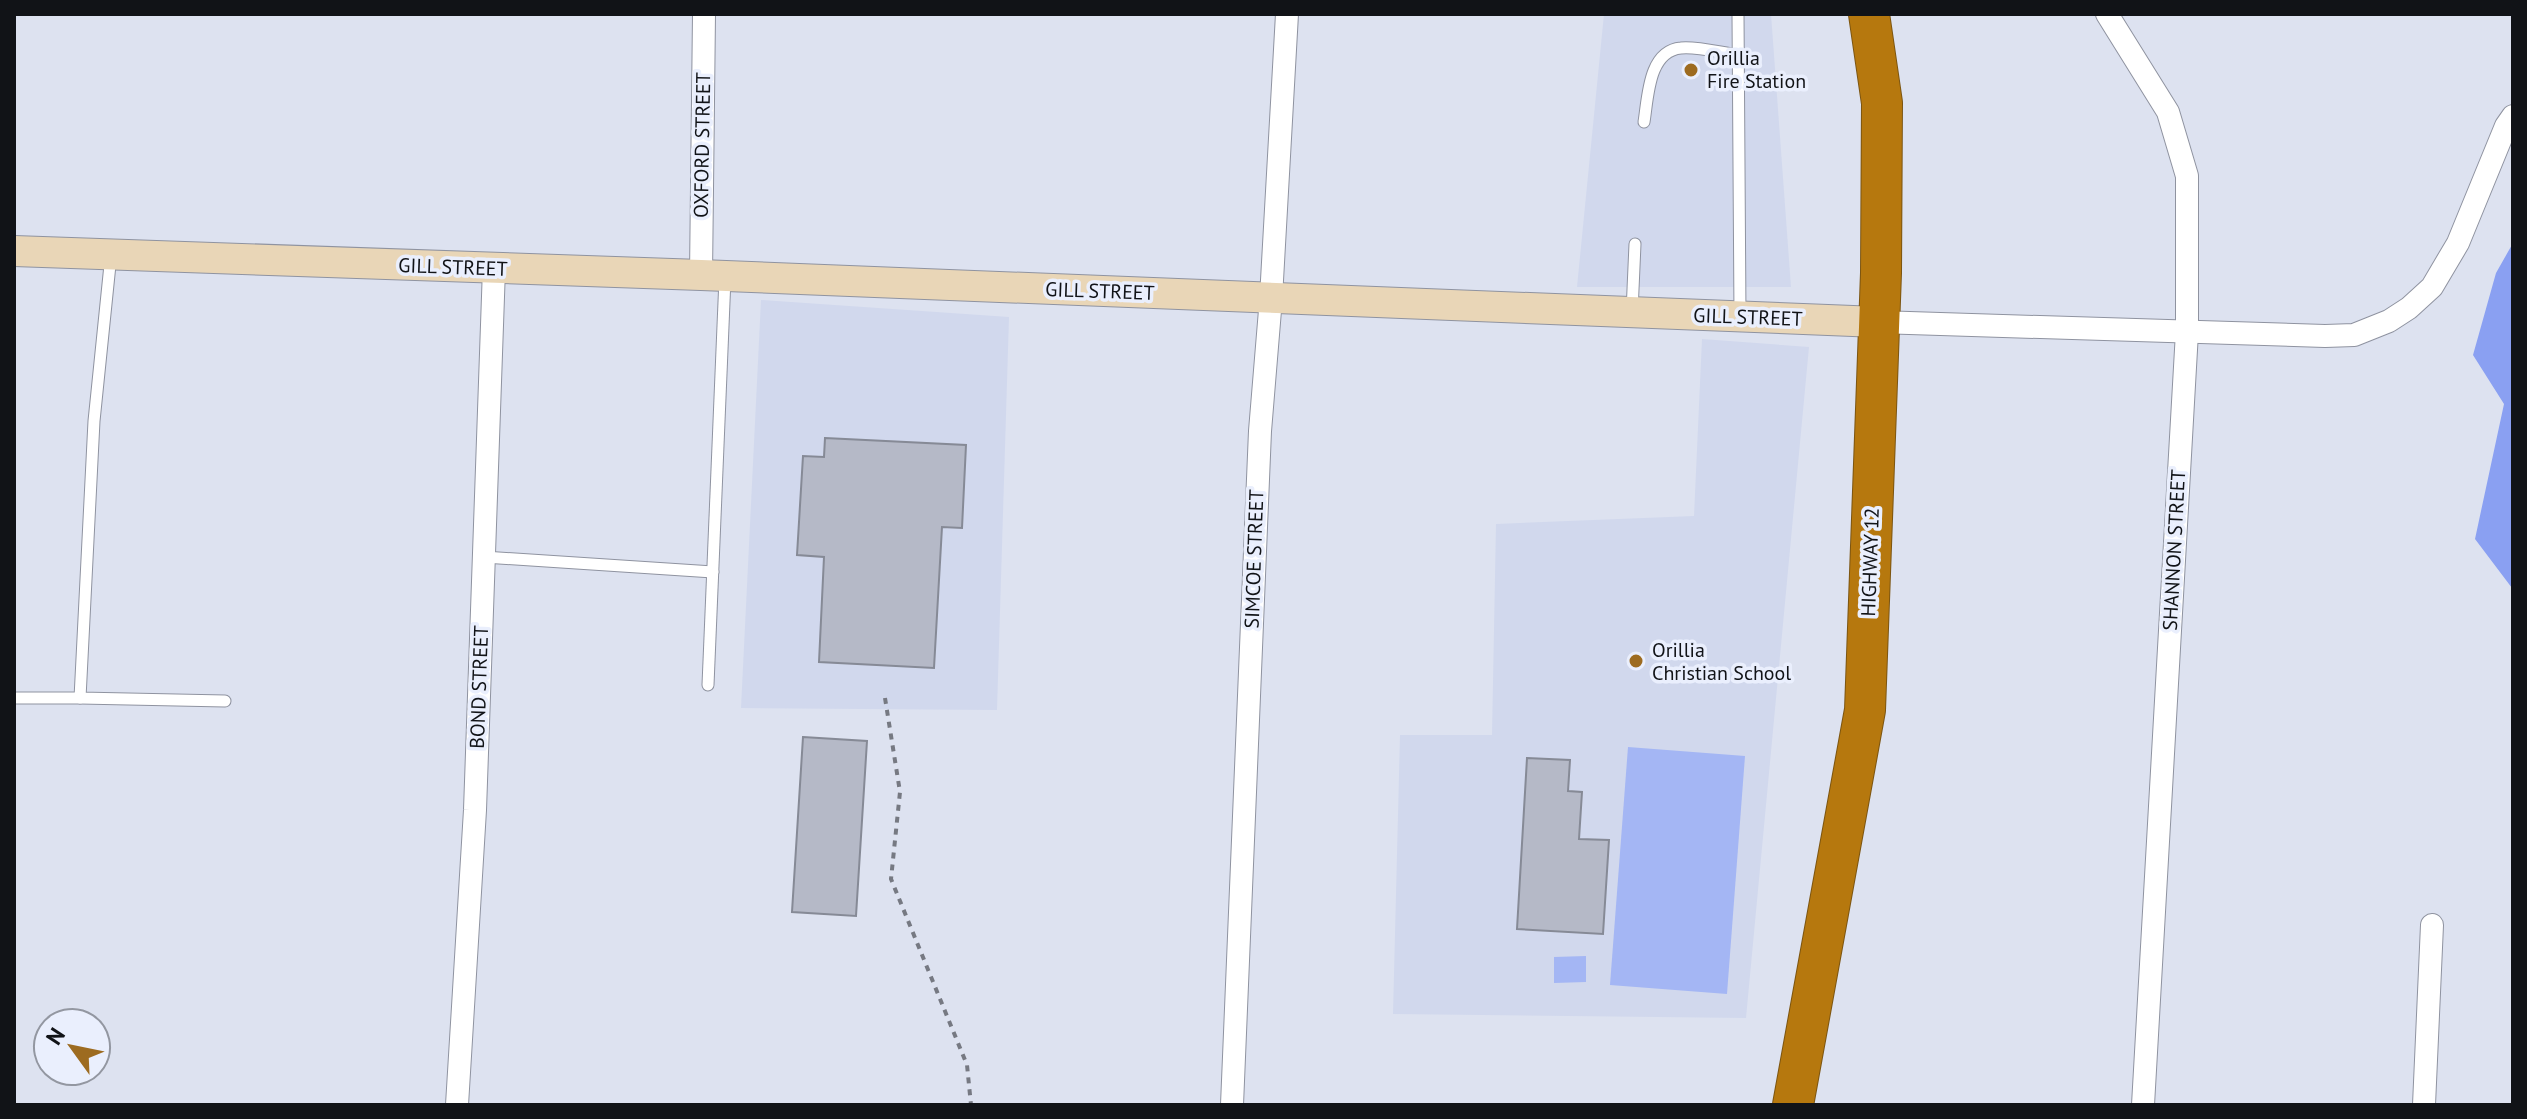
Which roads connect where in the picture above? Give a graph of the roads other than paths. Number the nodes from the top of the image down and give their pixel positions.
1 (704, 14) edge
2 (1287, 14) edge
3 (1738, 14) edge
4 (1869, 14) edge
5 (2107, 14) edge
6 (1739, 55) junction
7 (2513, 116) edge
8 (1644, 122) dead end
9 (1635, 244) dead end
10 (14, 251) edge
11 (111, 254) junction
12 (494, 268) junction
13 (713, 276) junction
14 (1271, 298) junction
15 (1632, 312) junction
16 (1740, 317) junction
17 (1878, 322) junction
18 (2187, 332) junction
19 (484, 557) junction
20 (713, 572) junction
21 (708, 685) dead end
22 (14, 698) edge
23 (80, 698) junction
24 (225, 701) dead end
25 (2432, 925) dead end
26 (457, 1105) edge
27 (1232, 1105) edge
28 (1793, 1105) edge
29 (2143, 1105) edge
30 (2424, 1105) edge

1 - 13 street, OXFORD STREET
2 - 14 street, SIMCOE STREET
3 - 6 lane
4 - 17 highway, HIGHWAY 12
5 - 18 street, SHANNON STREET
6 - 8 lane
6 - 16 lane
7 - 18 street, GILL STREET
9 - 15 lane
10 - 11 main road, GILL STREET
11 - 12 main road, GILL STREET
11 - 23 lane
12 - 13 main road, GILL STREET
12 - 19 street, BOND STREET
13 - 14 main road, GILL STREET
13 - 20 lane
14 - 15 main road, GILL STREET
14 - 27 street, SIMCOE STREET
15 - 16 main road, GILL STREET
16 - 17 main road, GILL STREET
17 - 18 street, GILL STREET
17 - 28 highway, HIGHWAY 12
18 - 29 street, SHANNON STREET
19 - 20 lane
19 - 26 street, BOND STREET
20 - 21 lane
22 - 23 lane
23 - 24 lane
25 - 30 street

